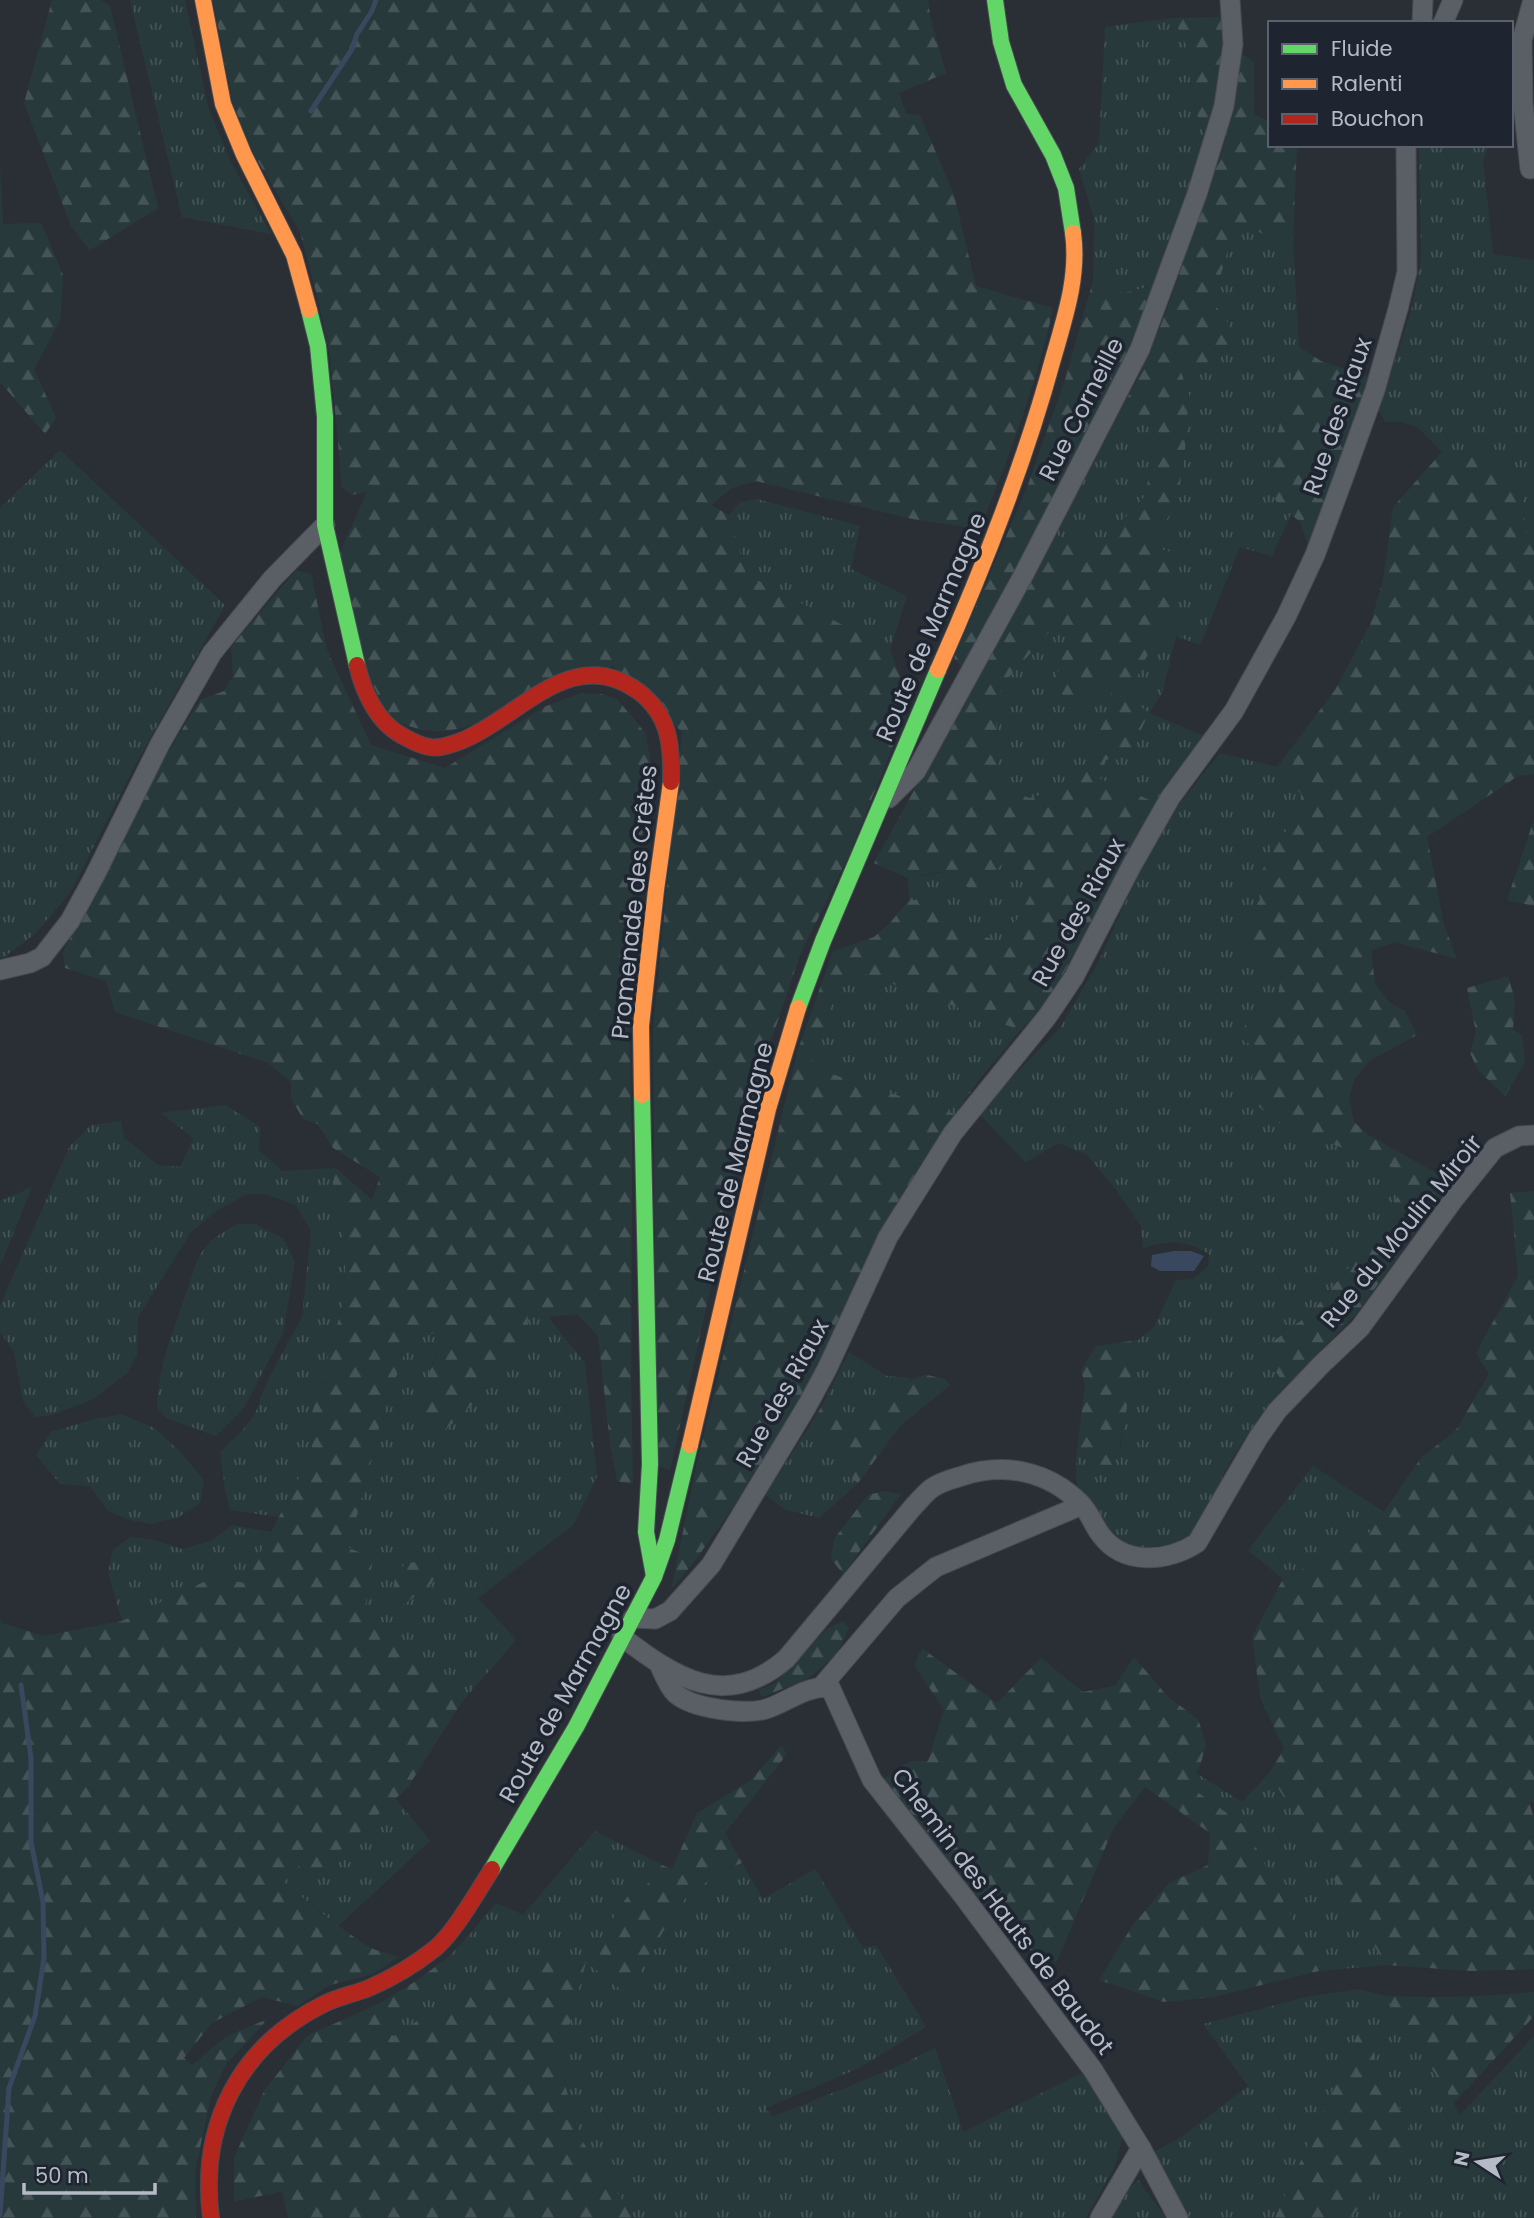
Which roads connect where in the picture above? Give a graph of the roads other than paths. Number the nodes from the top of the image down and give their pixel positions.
1 (203, 0) edge
2 (995, 0) edge
3 (1230, 0) edge
4 (1423, 0) edge
5 (1453, 0) edge
6 (1533, 0) edge
7 (1422, 21) edge
8 (1444, 21) edge
9 (1406, 147) edge
10 (1530, 169) dead end
11 (325, 525) junction
12 (883, 804) junction
13 (0, 970) edge
14 (1534, 1135) edge
15 (1082, 1504) junction
16 (654, 1577) junction
17 (633, 1618) junction
18 (622, 1637) junction
19 (659, 1663) junction
20 (822, 1686) junction
21 (1141, 2148) junction
22 (211, 2218) edge
23 (1100, 2218) edge
24 (1178, 2218) edge

1 - 11 street, Promenade des Crêtes
2 - 12 street, Route de Marmagne
3 - 12 street, Rue Corneille
4 - 7 street
5 - 8 street
6 - 10 street
9 - 17 street, Rue des Riaux
11 - 13 street
11 - 16 street, Promenade des Crêtes
12 - 16 street, Route de Marmagne
14 - 15 street, Rue du Moulin Miroir
15 - 19 street, Rue du Moulin Miroir
15 - 20 street
16 - 17 street, Route de Marmagne
17 - 18 street, Route de Marmagne
18 - 19 street, Rue du Moulin Miroir
18 - 22 street, Route de Marmagne
19 - 20 street
20 - 21 street, Chemin des Hauts de Baudot
21 - 23 street
21 - 24 street

